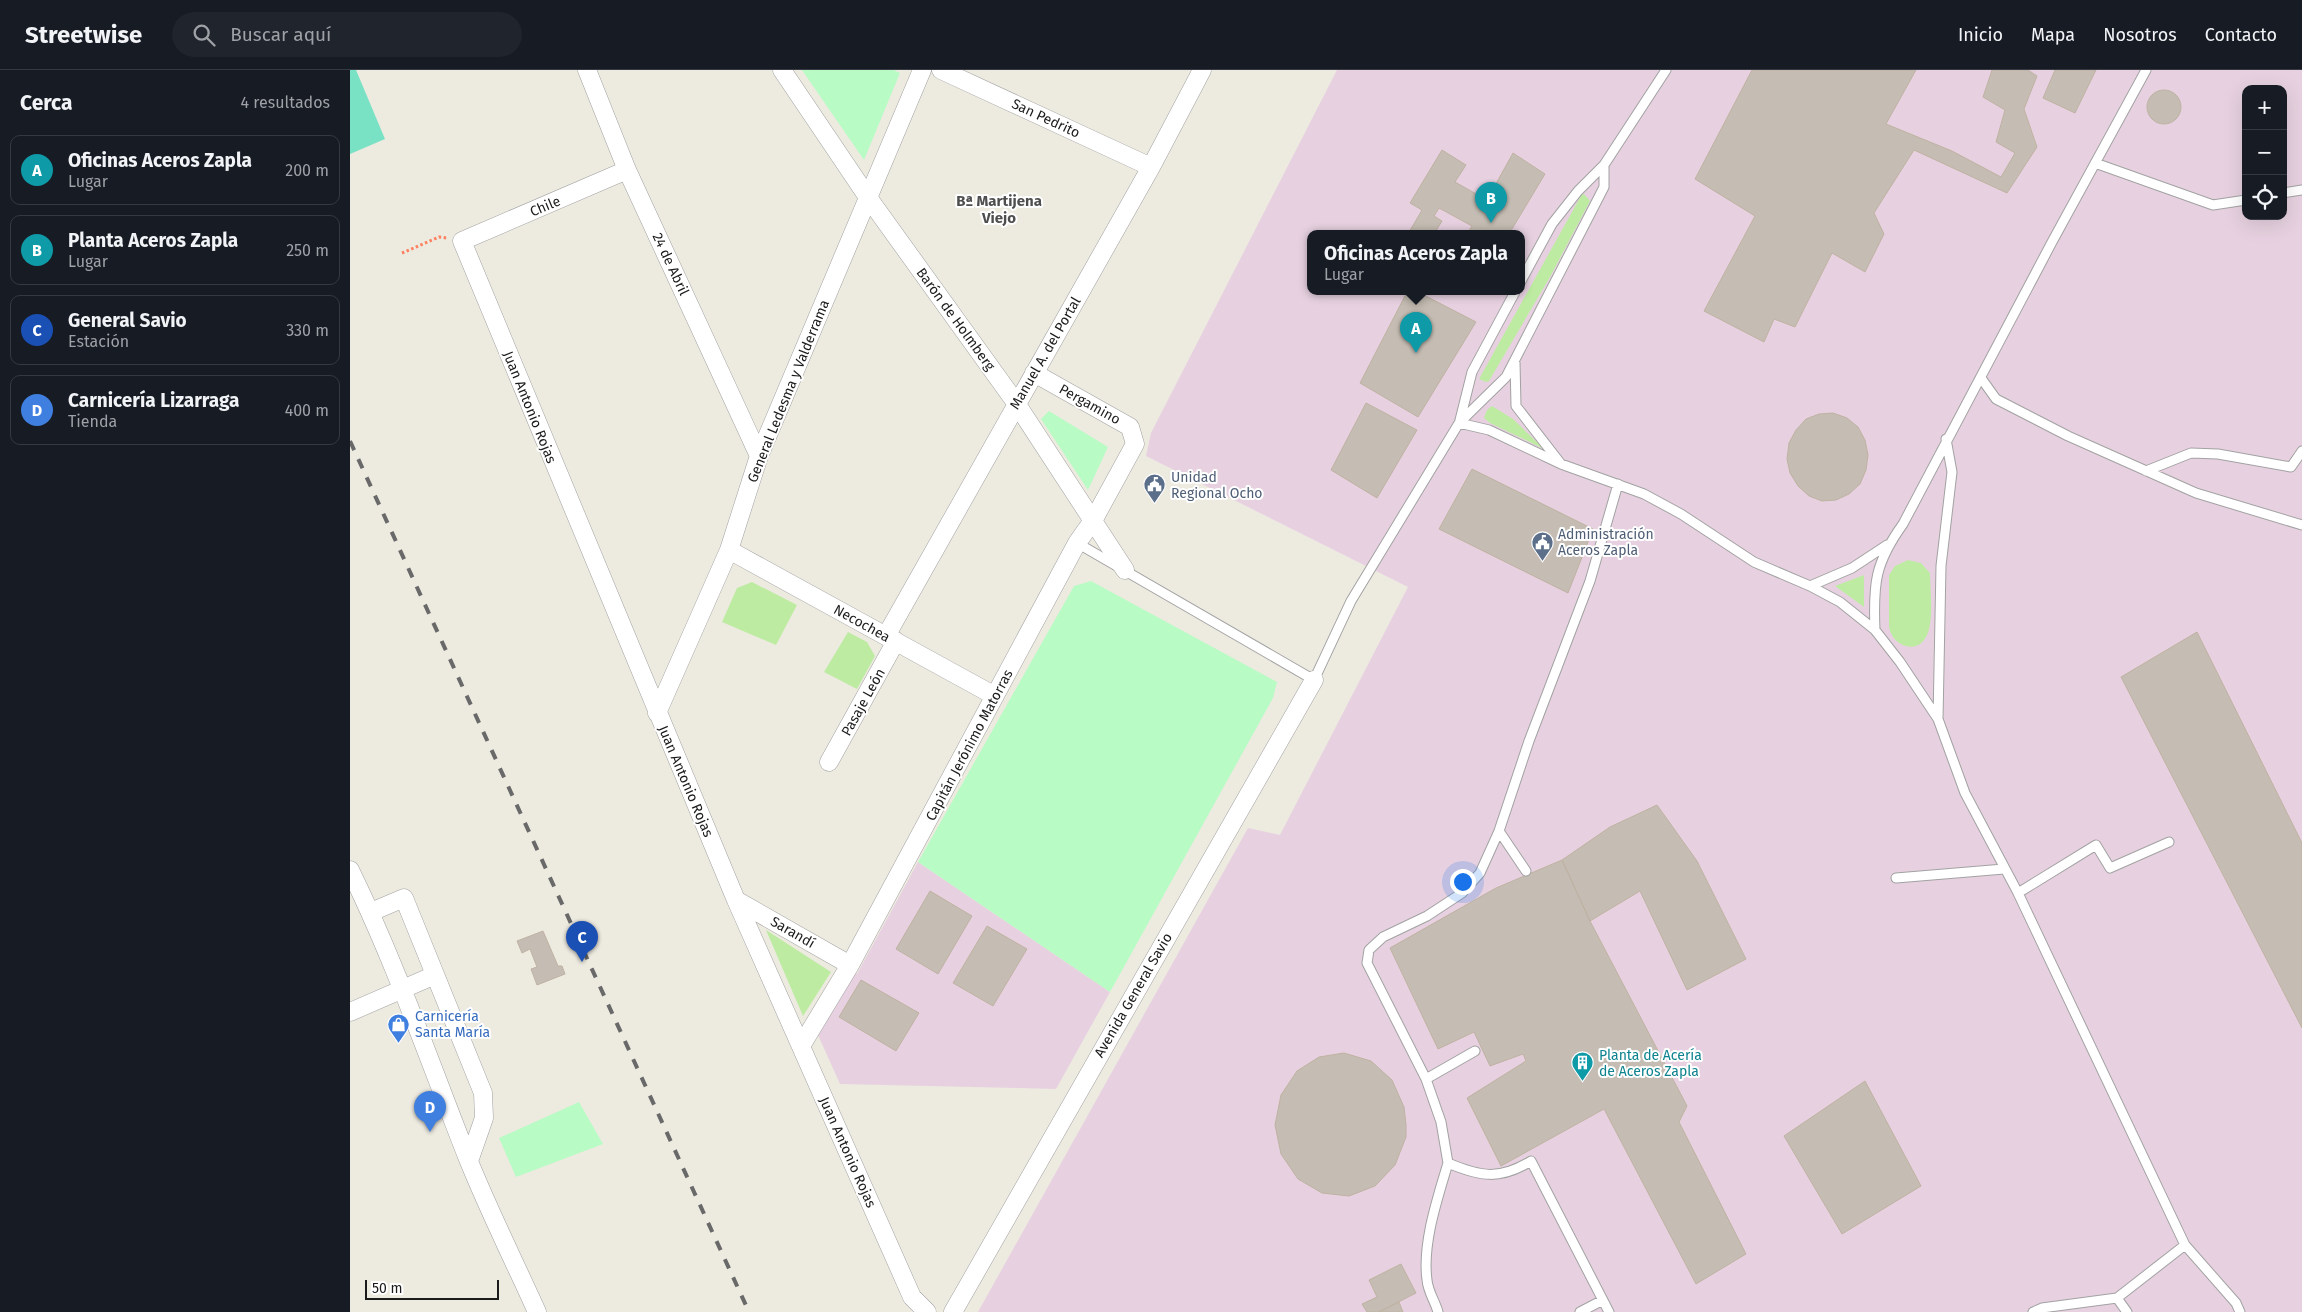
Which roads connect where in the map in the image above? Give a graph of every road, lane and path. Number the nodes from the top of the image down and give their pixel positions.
1 (587, 70) edge
2 (782, 70) edge
3 (922, 70) edge
4 (941, 70) edge
5 (1202, 70) edge
6 (1666, 70) edge
7 (2146, 70) edge
8 (2095, 162) junction
9 (1604, 166) junction
10 (1151, 167) junction
11 (627, 170) junction
12 (2302, 190) edge
13 (2287, 192) edge
14 (867, 196) junction
15 (2242, 201) edge
16 (462, 241) junction
17 (402, 253) dead end
18 (1525, 274) edge
19 (1513, 295) edge
20 (1515, 358) junction
21 (1034, 373) junction
22 (1981, 378) junction
23 (1016, 404) junction
24 (1459, 423) junction
25 (1946, 439) junction
26 (1135, 444) joint
27 (2302, 451) edge
28 (759, 456) junction
29 (1561, 464) junction
30 (2146, 471) junction
31 (1618, 484) junction
32 (1094, 519) junction
33 (2302, 525) edge
34 (1078, 544) junction
35 (1889, 544) junction
36 (729, 550) junction
37 (1126, 570) junction
38 (1810, 586) junction
39 (1875, 630) junction
40 (891, 639) junction
41 (1314, 680) junction
42 (995, 696) junction
43 (657, 713) junction
44 (1938, 719) junction
45 (829, 762) dead end
46 (1500, 831) junction
47 (2169, 842) dead end
48 (2004, 869) junction
49 (350, 870) edge
50 (1526, 871) dead end
51 (1896, 878) dead end
52 (2018, 893) junction
53 (736, 900) junction
54 (370, 912) junction
55 (850, 965) junction
56 (435, 975) junction
57 (402, 989) junction
58 (350, 1012) edge
59 (801, 1046) junction
60 (1475, 1051) dead end
61 (1426, 1079) junction
62 (469, 1161) junction
63 (1448, 1163) junction
64 (2185, 1245) junction
65 (2117, 1298) junction
66 (1603, 1300) junction
67 (536, 1312) edge
68 (927, 1312) edge
69 (953, 1312) edge
70 (1438, 1312) edge
71 (1580, 1312) edge
72 (1609, 1312) edge
73 (2033, 1312) edge
74 (2126, 1312) edge
75 (2240, 1312) edge

1 - 11 street, 24 de Abril
2 - 14 street, Barón de Holmberg
3 - 14 street, General Ledesma y Valderrama
4 - 10 street, San Pedrito
5 - 10 street, Manuel A. del Portal
6 - 9 lane
7 - 8 lane
8 - 15 lane
8 - 22 lane
9 - 18 lane
9 - 20 lane
10 - 21 street, Manuel A. del Portal
11 - 16 street, Chile
11 - 28 street, 24 de Abril
12 - 13 lane
14 - 23 street, Barón de Holmberg
14 - 28 street, General Ledesma y Valderrama
16 - 17 path
16 - 43 street, Juan Antonio Rojas
19 - 24 lane
20 - 24 lane
20 - 29 lane
21 - 23 street, Manuel A. del Portal
21 - 26 street, Pergamino
22 - 25 lane
22 - 30 lane
23 - 32 street, Barón de Holmberg
23 - 40 street, Manuel A. del Portal
24 - 29 lane
24 - 41 lane
25 - 35 lane
25 - 44 lane
26 - 32 street, Capitán Jerónimo Matorras
27 - 30 lane
28 - 36 street, General Ledesma y Valderrama
29 - 31 lane
30 - 33 lane
31 - 38 lane
31 - 46 lane
32 - 34 street, Capitán Jerónimo Matorras
32 - 37 street, Barón de Holmberg
34 - 37 lane
34 - 42 street, Capitán Jerónimo Matorras
35 - 38 lane
35 - 39 lane
36 - 40 street, Necochea
36 - 43 street, General Ledesma y Valderrama
37 - 41 lane
38 - 39 lane
39 - 44 lane
40 - 42 street, Necochea
40 - 45 street, Pasaje León
41 - 69 street, Avenida General Savio
42 - 55 street, Capitán Jerónimo Matorras
43 - 53 street, Juan Antonio Rojas
44 - 48 lane
46 - 50 lane
46 - 61 lane
47 - 52 lane
48 - 51 lane
48 - 52 lane
49 - 54 street
52 - 64 lane
53 - 55 street, Sarandí
53 - 59 street, Juan Antonio Rojas
54 - 56 street
54 - 57 street
55 - 59 street, Capitán Jerónimo Matorras
56 - 57 street
56 - 62 street
57 - 58 street
57 - 62 street
59 - 68 street, Juan Antonio Rojas
60 - 61 lane
61 - 63 lane
62 - 67 street
63 - 66 lane
63 - 70 lane
64 - 65 lane
64 - 75 lane
65 - 73 lane
65 - 74 lane
66 - 71 lane
66 - 72 lane

